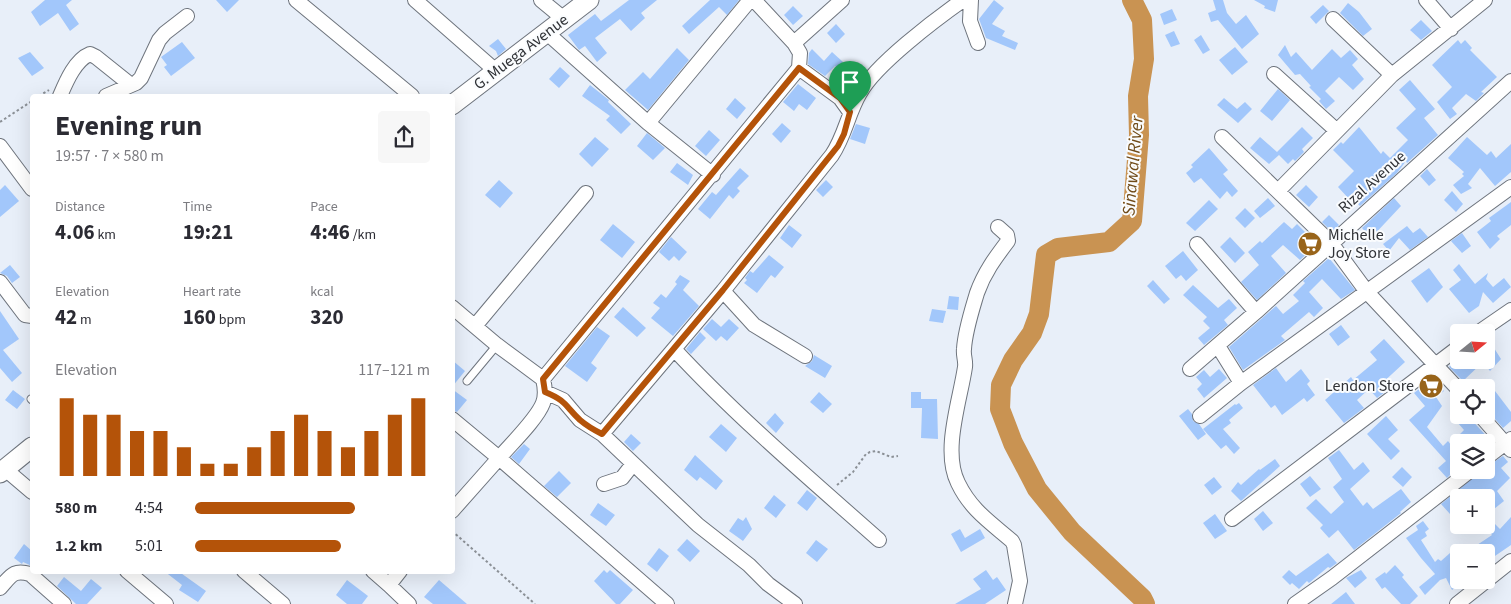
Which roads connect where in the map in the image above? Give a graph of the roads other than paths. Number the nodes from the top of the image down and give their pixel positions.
1 (296, 0) edge
2 (415, 0) edge
3 (541, 0) edge
4 (589, 0) edge
5 (750, 0) edge
6 (754, 0) edge
7 (842, 0) edge
8 (962, 0) edge
9 (971, 0) edge
10 (1426, 0) edge
11 (1485, 0) edge
12 (187, 16) dead end
13 (564, 19) junction
14 (1333, 20) dead end
15 (1451, 29) junction
16 (547, 33) junction
17 (794, 42) junction
18 (978, 43) dead end
19 (799, 68) junction
20 (496, 71) junction
21 (1274, 74) dead end
22 (1392, 76) junction
23 (1511, 82) edge
24 (131, 85) junction
25 (61, 94) edge
26 (111, 94) edge
27 (410, 94) edge
28 (455, 103) edge
29 (850, 112) junction
30 (648, 123) junction
31 (1337, 131) junction
32 (1222, 137) dead end
33 (0, 146) edge
34 (713, 175) junction
35 (30, 184) edge
36 (1511, 187) edge
37 (1278, 191) junction
38 (586, 193) dead end
39 (998, 227) dead end
40 (1331, 243) junction
41 (1197, 244) dead end
42 (0, 282) edge
43 (723, 290) junction
44 (1367, 292) junction
45 (455, 309) edge
46 (1511, 310) edge
47 (1256, 312) junction
48 (30, 316) edge
49 (1491, 324) edge
50 (475, 326) junction
51 (497, 345) junction
52 (1218, 346) junction
53 (674, 349) junction
54 (1450, 354) edge
55 (805, 356) dead end
56 (1436, 364) junction
57 (1190, 369) dead end
58 (1450, 380) edge
59 (467, 381) dead end
60 (1241, 383) junction
61 (544, 386) junction
62 (1200, 416) dead end
63 (455, 421) edge
64 (1489, 424) edge
65 (602, 434) junction
66 (1509, 444) edge
67 (30, 449) edge
68 (1495, 453) edge
69 (499, 458) junction
70 (633, 464) junction
71 (3, 471) edge
72 (1459, 479) edge
73 (604, 484) dead end
74 (30, 491) edge
75 (455, 508) edge
76 (1232, 518) dead end
77 (879, 540) dead end
78 (1511, 561) edge
79 (131, 574) edge
80 (248, 574) edge
81 (377, 574) edge
82 (397, 574) edge
83 (389, 584) junction
84 (0, 588) edge
85 (64, 604) edge
86 (166, 604) edge
87 (283, 604) edge
88 (409, 604) edge
89 (667, 604) edge
90 (795, 604) edge
91 (1015, 604) edge
92 (1295, 604) edge
93 (1457, 604) edge

1 - 27 street
2 - 20 street
3 - 13 street
4 - 13 street, G. Muega Avenue
5 - 30 street
6 - 17 street
7 - 17 street
8 - 29 street
9 - 18 street
10 - 15 street
11 - 15 street
12 - 24 street
13 - 16 street, G. Muega Avenue
14 - 22 street
15 - 22 street
16 - 20 street, G. Muega Avenue
16 - 30 street
17 - 19 street
19 - 29 street
19 - 34 street
20 - 28 street, G. Muega Avenue
21 - 31 street
22 - 31 street
23 - 40 street, Rizal Avenue
24 - 25 street
24 - 26 street
29 - 43 street
30 - 34 street
31 - 37 street
32 - 37 street
33 - 35 street
34 - 61 street
36 - 44 street
37 - 40 street
38 - 50 street
39 - 91 street
40 - 44 street
40 - 47 street, Rizal Avenue
41 - 47 street
42 - 48 street
43 - 53 street
43 - 55 street
44 - 56 street
44 - 60 street
45 - 50 street
46 - 49 street
47 - 52 street, Rizal Avenue
50 - 51 street
51 - 59 lane
51 - 61 street
52 - 57 street, Rizal Avenue
52 - 60 street
53 - 65 street
53 - 77 street
54 - 56 street
56 - 58 street
56 - 76 street
60 - 62 street
61 - 65 street
61 - 69 street
63 - 69 street
64 - 66 street
65 - 70 street
66 - 68 street
67 - 71 street
69 - 75 street
69 - 89 street
70 - 73 street
70 - 90 street
71 - 74 street
72 - 92 street
78 - 93 street
79 - 86 street
80 - 87 street
81 - 83 street
82 - 83 street
83 - 88 street
84 - 85 street

